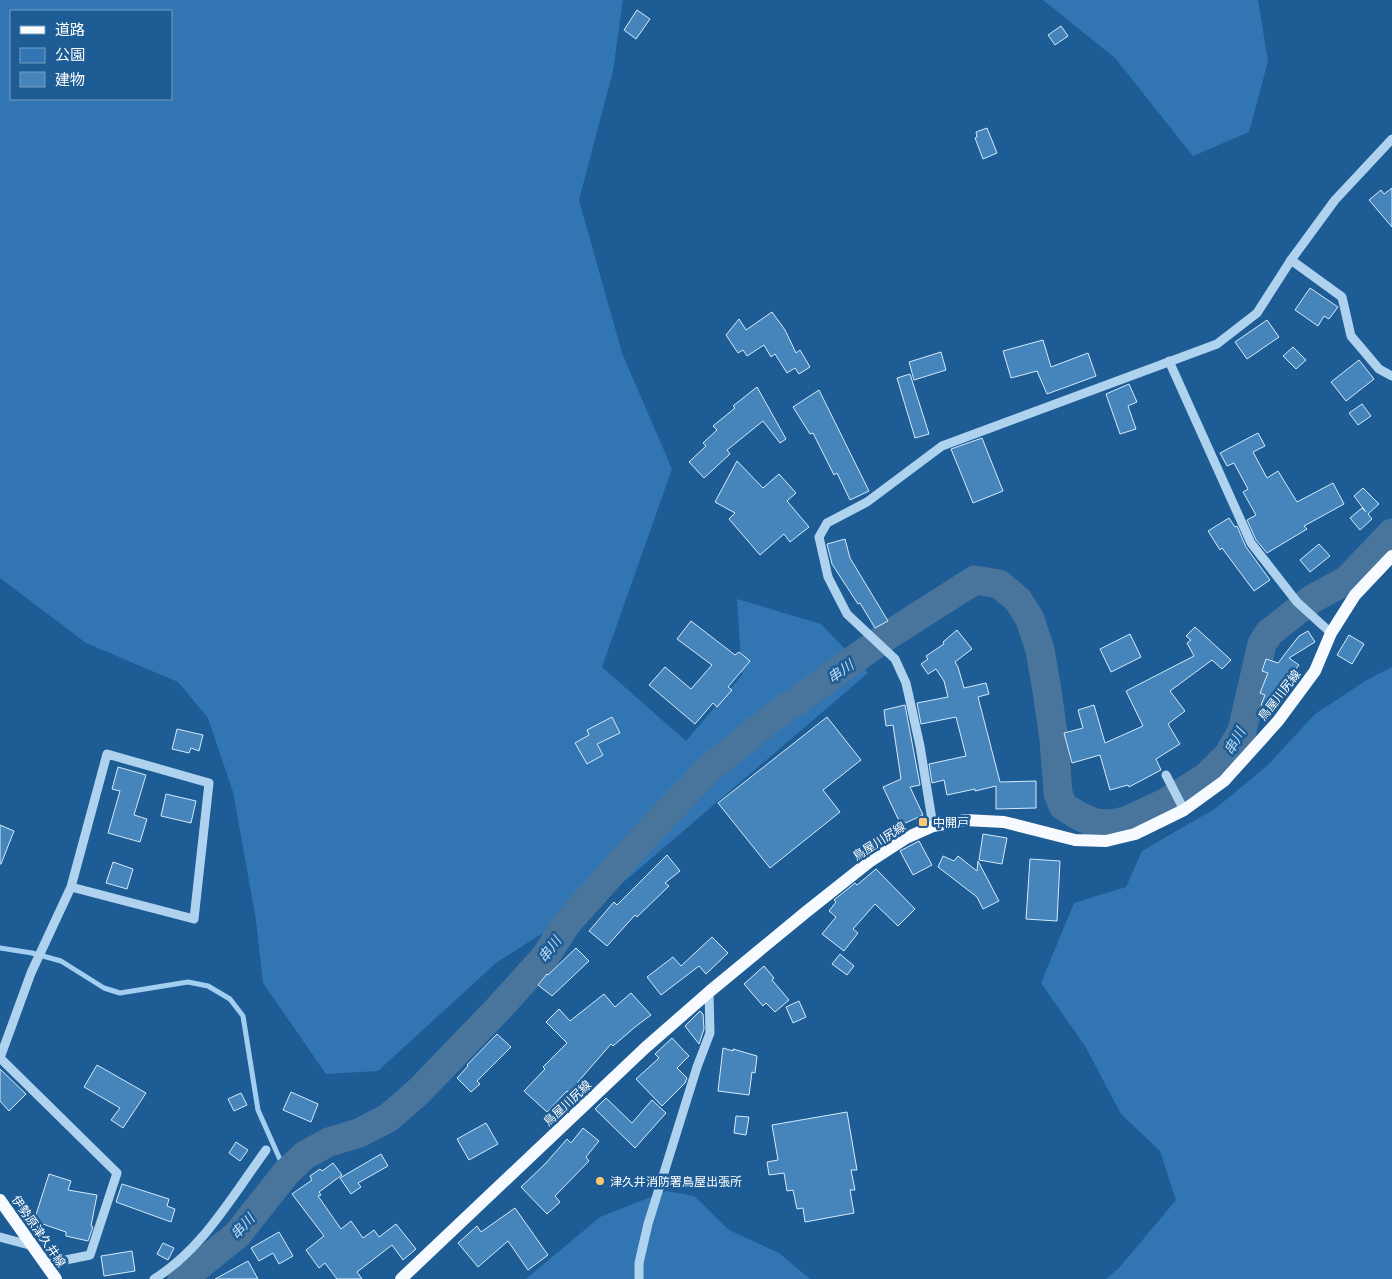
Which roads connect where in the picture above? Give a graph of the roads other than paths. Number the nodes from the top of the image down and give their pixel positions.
1 (1392, 139) edge
2 (1291, 260) junction
3 (1170, 360) junction
4 (1392, 376) edge
5 (1392, 556) edge
6 (1331, 633) junction
7 (1166, 775) dead end
8 (1181, 806) junction
9 (932, 826) junction
10 (71, 887) junction
11 (709, 992) junction
12 (0, 1058) edge
13 (266, 1150) dead end
14 (0, 1200) edge
15 (0, 1237) edge
16 (34, 1247) junction
17 (46, 1264) junction
18 (56, 1279) edge
19 (154, 1279) edge
20 (401, 1279) edge
21 (639, 1279) edge

1 - 2 street
2 - 3 street
2 - 4 street
3 - 6 street
3 - 9 street
5 - 6 main road, 鳥屋川尻線
6 - 8 main road, 鳥屋川尻線
7 - 8 street
8 - 9 main road, 鳥屋川尻線
9 - 11 main road, 鳥屋川尻線
10 - 10 street
10 - 12 street
11 - 20 main road, 鳥屋川尻線
11 - 21 street
12 - 17 street
13 - 19 street
14 - 16 main road, 伊勢原津久井線
15 - 16 street
16 - 17 main road, 伊勢原津久井線
17 - 18 main road, 伊勢原津久井線

